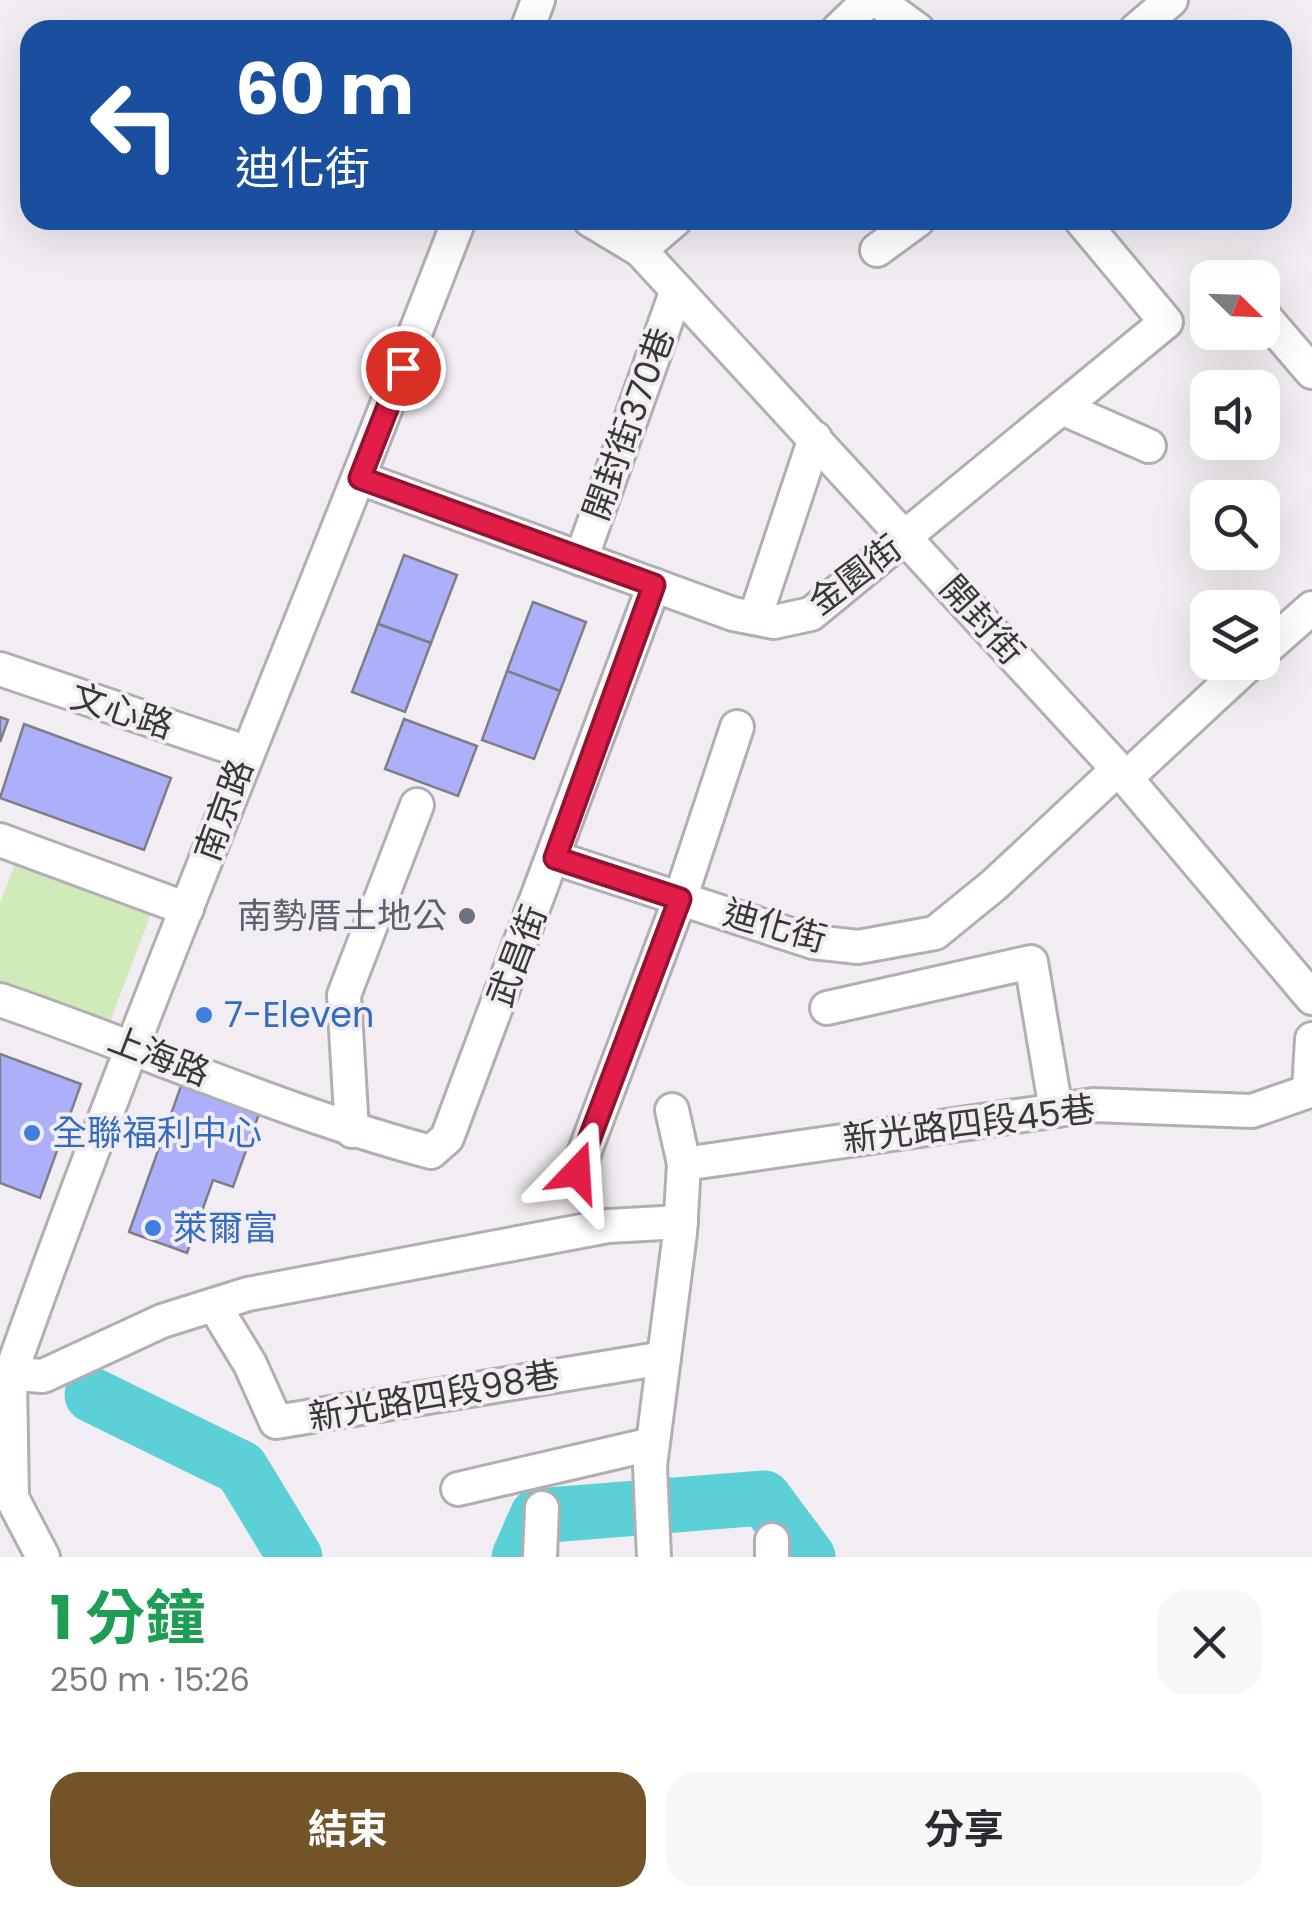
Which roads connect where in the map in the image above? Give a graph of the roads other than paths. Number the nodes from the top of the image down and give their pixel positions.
1 (1171, 0) edge
2 (895, 9) edge
3 (865, 20) edge
4 (1148, 20) edge
5 (455, 230) edge
6 (607, 230) edge
7 (663, 230) edge
8 (904, 230) edge
9 (1089, 230) edge
10 (640, 250) junction
11 (877, 250) dead end
12 (677, 290) junction
13 (1280, 335) edge
14 (1312, 372) edge
15 (1062, 408) junction
16 (814, 438) junction
17 (1149, 446) dead end
18 (360, 478) junction
19 (907, 537) junction
20 (581, 558) junction
21 (654, 585) junction
22 (1312, 608) edge
23 (754, 618) junction
24 (1280, 636) edge
25 (0, 670) edge
26 (1230, 680) edge
27 (738, 727) dead end
28 (245, 752) junction
29 (1122, 774) junction
30 (417, 805) dead end
31 (0, 840) edge
32 (555, 858) junction
33 (680, 899) junction
34 (187, 909) junction
35 (1312, 998) edge
36 (0, 1000) edge
37 (827, 1008) dead end
38 (1312, 1039) edge
39 (133, 1045) junction
40 (1311, 1090) edge
41 (672, 1110) dead end
42 (1056, 1110) junction
43 (352, 1130) junction
44 (431, 1152) joint
45 (684, 1164) junction
46 (577, 1172) dead end
47 (681, 1222) junction
48 (214, 1305) junction
49 (664, 1358) junction
50 (3, 1384) edge
51 (651, 1456) junction
52 (458, 1490) dead end
53 (542, 1508) dead end
54 (653, 1546) edge
55 (43, 1557) edge
56 (540, 1557) edge

1 - 4 street
2 - 3 street
5 - 18 street, 南京路
6 - 10 street, 開封街
7 - 10 street
8 - 11 street
9 - 15 street, 金園街
10 - 12 street, 開封街
12 - 16 street, 開封街
12 - 20 street, 開封街370巷
13 - 14 street
15 - 17 street
15 - 19 street, 金園街
16 - 19 street, 開封街
16 - 23 street
18 - 20 street, 金園街
18 - 28 street, 南京路
19 - 23 street, 金園街
19 - 29 street, 開封街
20 - 21 street, 金園街
21 - 23 street, 金園街
21 - 32 street, 武昌街
22 - 24 street
25 - 28 street, 文心路
26 - 29 street, 迪化街
27 - 33 street
28 - 34 street, 南京路
29 - 33 street, 迪化街
29 - 35 street, 開封街
30 - 43 street
31 - 34 street
32 - 33 street, 迪化街
32 - 44 street, 武昌街
33 - 46 street
34 - 39 street, 南京路
36 - 39 street, 上海路
37 - 42 street
38 - 40 street
39 - 43 street, 上海路
39 - 50 street, 南京路
40 - 42 street, 新光路四段45巷
41 - 45 street
42 - 45 street, 新光路四段45巷
43 - 44 street, 上海路
45 - 47 street
47 - 48 street
47 - 49 street
48 - 49 street, 新光路四段98巷
48 - 50 street
49 - 51 street
50 - 55 street
51 - 52 street
51 - 54 street
53 - 56 street

